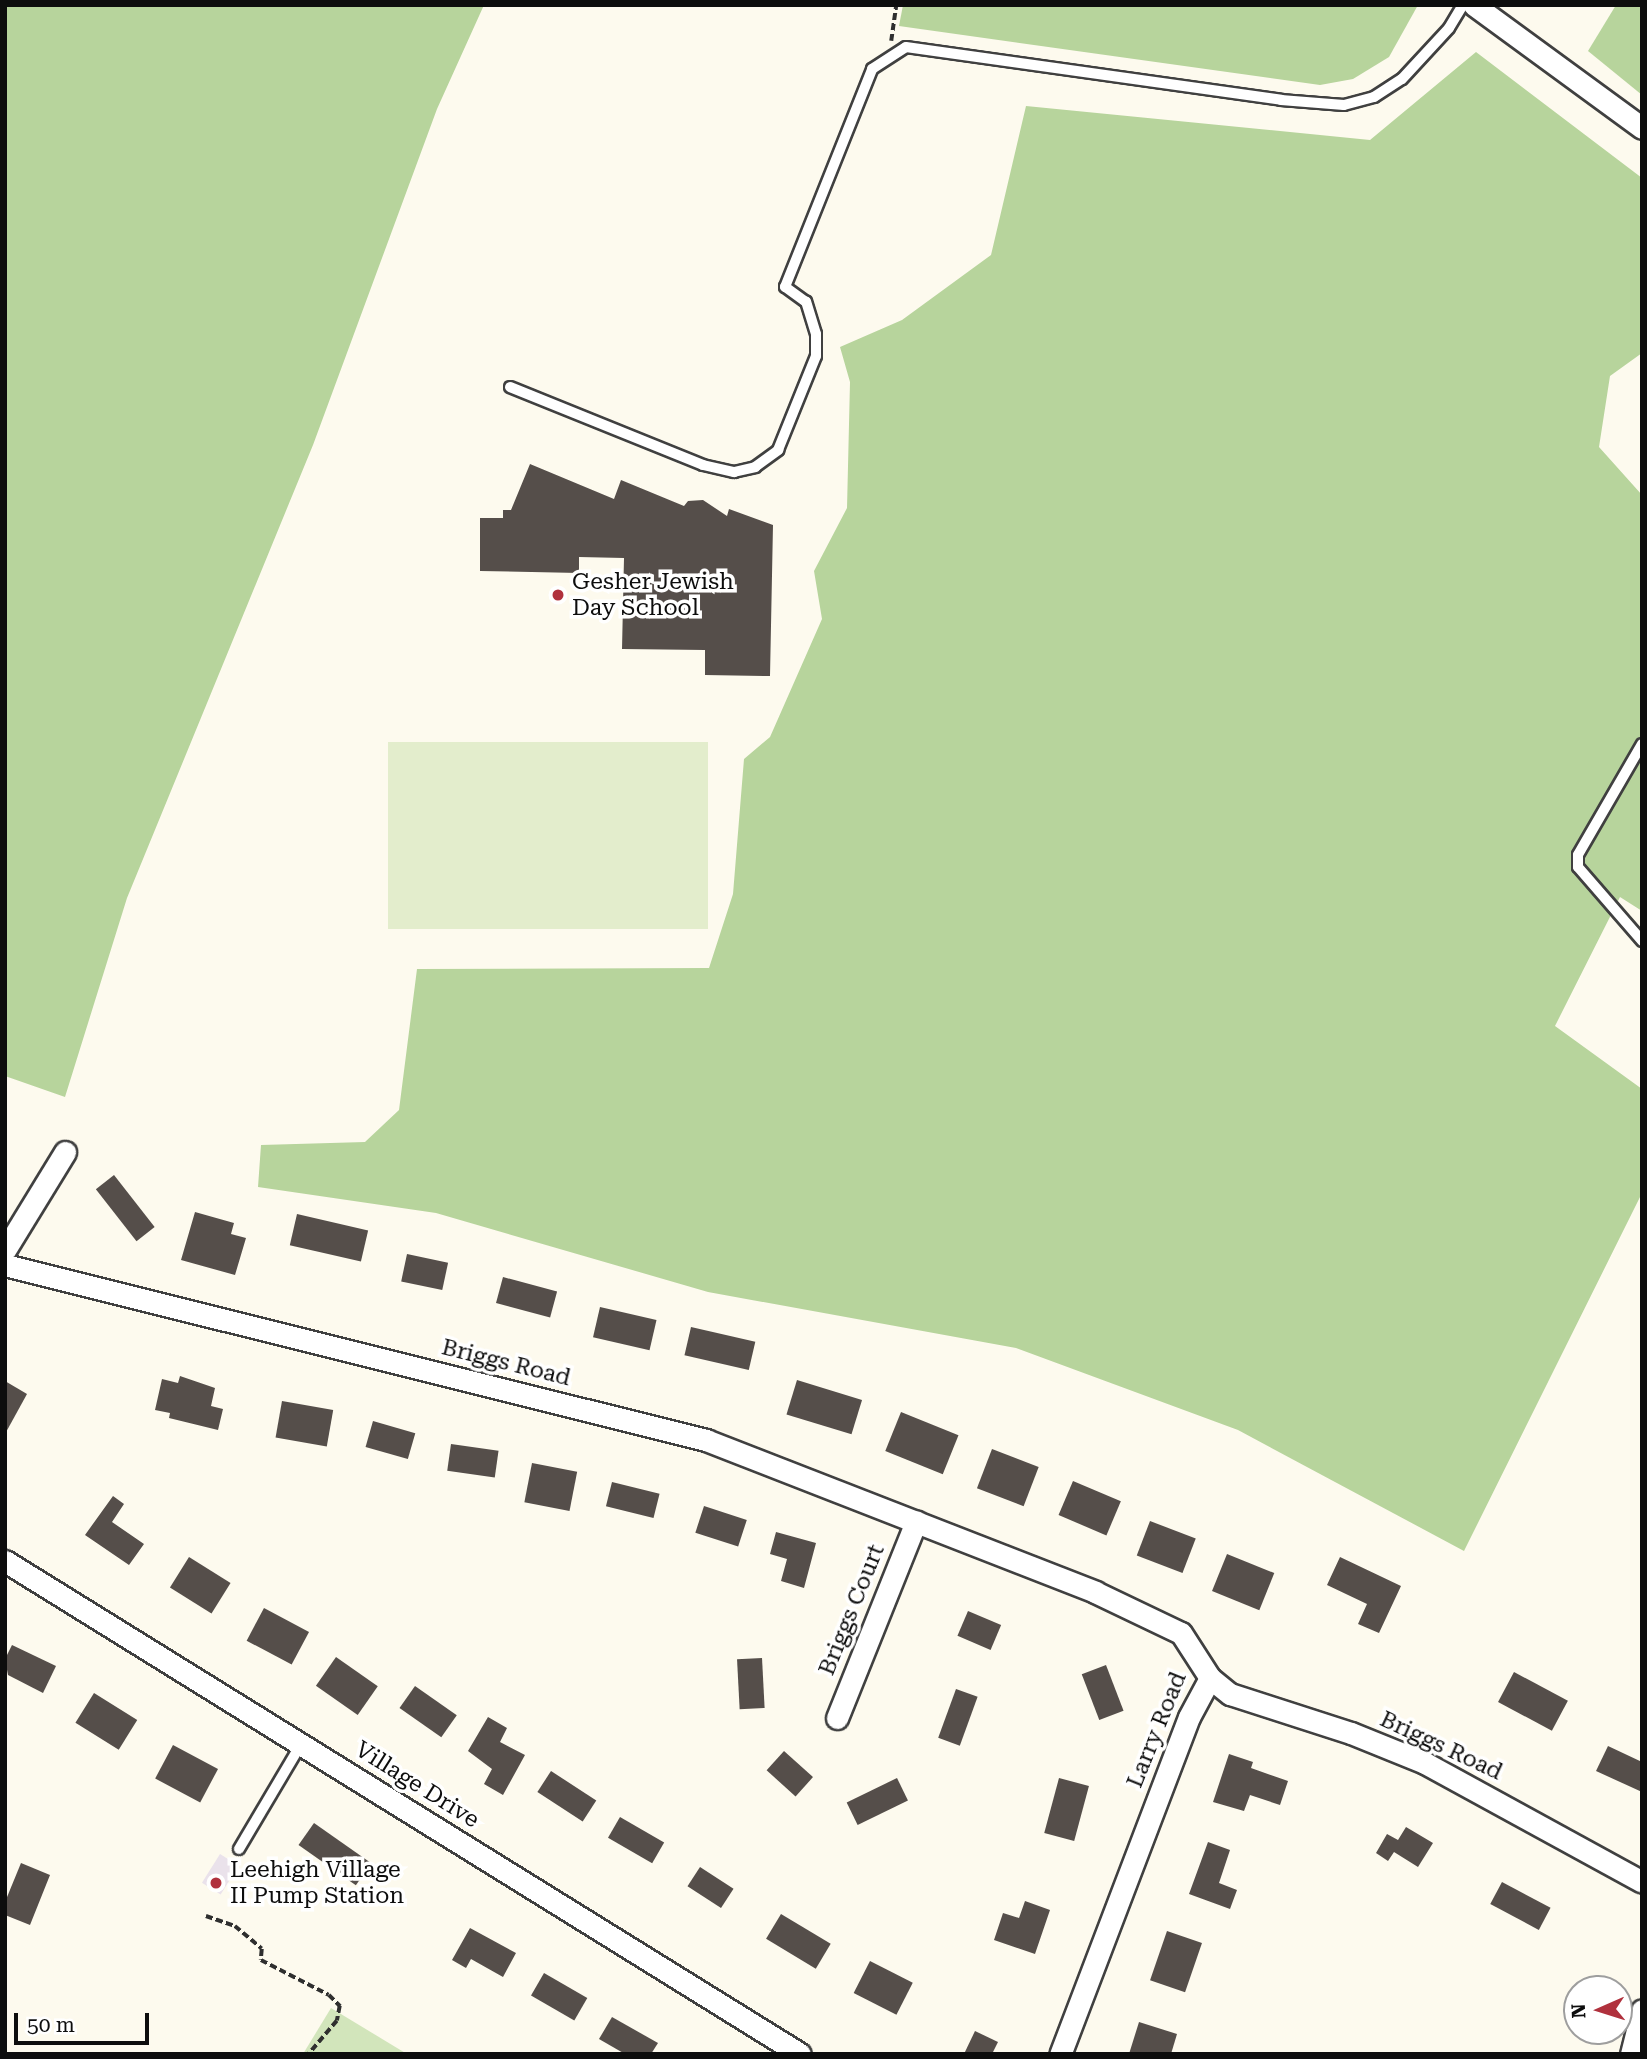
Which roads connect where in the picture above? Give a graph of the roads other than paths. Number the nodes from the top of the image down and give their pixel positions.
1 (1463, 5) edge
2 (1474, 5) edge
3 (1642, 128) edge
4 (510, 387) dead end
5 (1642, 744) edge
6 (1642, 941) edge
7 (65, 1152) dead end
8 (5, 1250) edge
9 (5, 1265) edge
10 (916, 1521) junction
11 (982, 1547) joint
12 (5, 1561) edge
13 (1210, 1678) junction
14 (837, 1718) dead end
15 (301, 1744) junction
16 (239, 1849) dead end
17 (1642, 1882) edge
18 (1642, 2010) edge
19 (800, 2054) edge
20 (1060, 2054) edge
21 (1631, 2054) edge

1 - 4 lane
2 - 3 street
5 - 6 lane
7 - 8 street
9 - 10 street, Briggs Road
10 - 11 street, Briggs Road
10 - 14 street, Briggs Court
11 - 13 street, Larry Road
12 - 15 street, Village Drive
13 - 17 street, Briggs Road
13 - 20 street, Larry Road
15 - 16 lane
15 - 19 street, Village Drive
18 - 21 street

